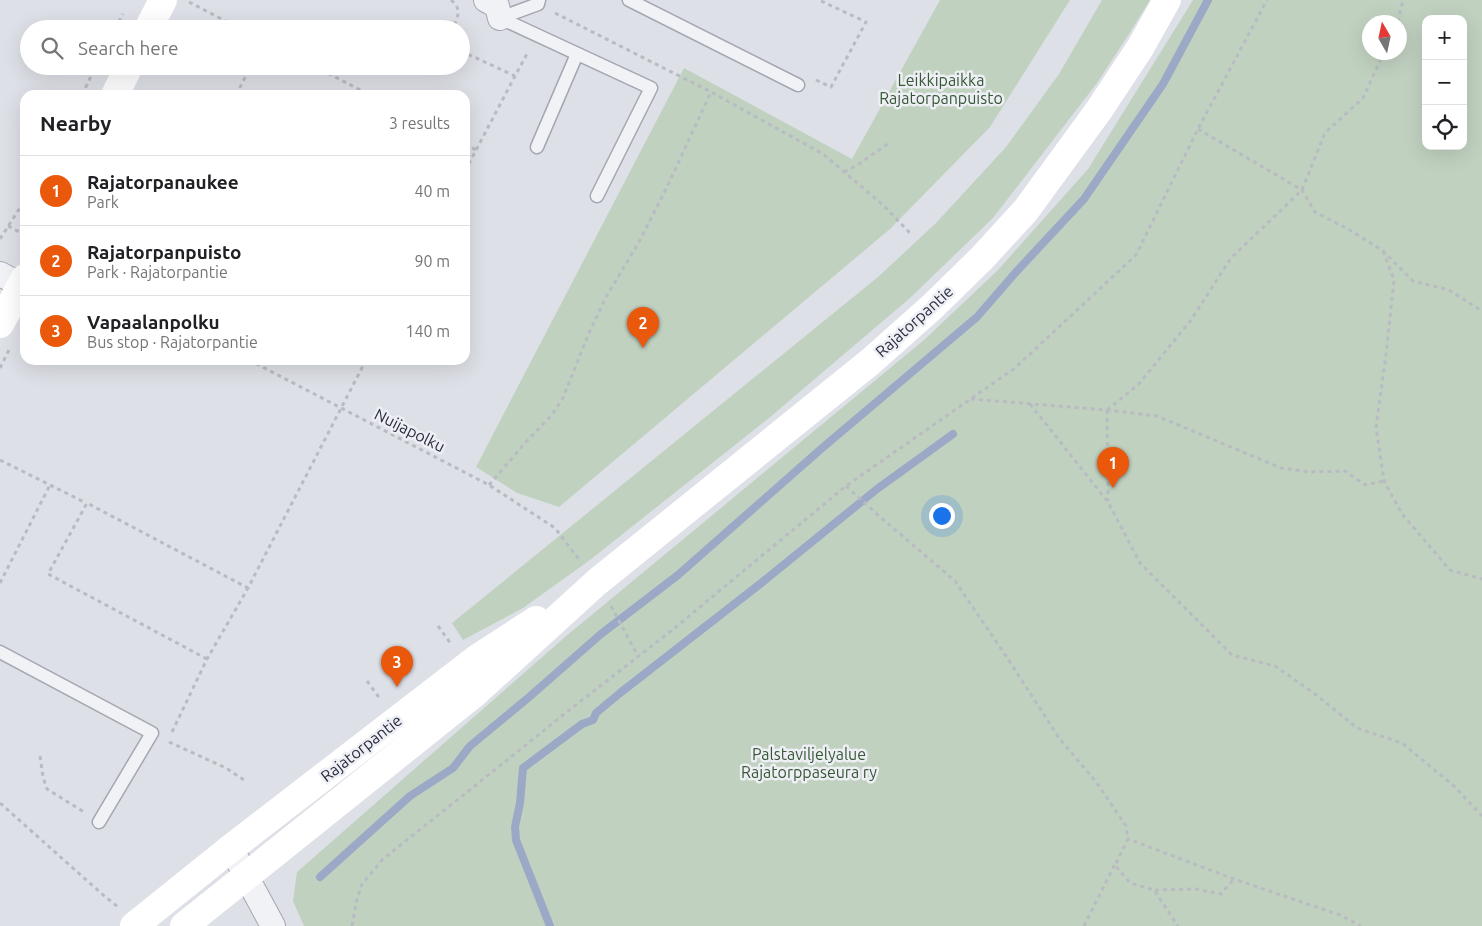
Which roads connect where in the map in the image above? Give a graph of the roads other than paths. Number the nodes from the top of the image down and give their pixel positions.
1 (629, 0) edge
2 (1167, 0) edge
3 (176, 1) edge
4 (539, 2) edge
5 (493, 9) edge
6 (157, 20) edge
7 (577, 54) junction
8 (125, 75) edge
9 (798, 85) road end
10 (117, 90) edge
11 (537, 147) dead end
12 (598, 196) dead end
13 (15, 279) edge
14 (0, 324) edge
15 (597, 582) junction
16 (0, 652) edge
17 (99, 822) road end
18 (231, 848) junction
19 (247, 876) junction
20 (129, 919) edge
21 (184, 926) edge
22 (273, 926) edge

1 - 9 lane
2 - 15 main road, Rajatorpantie
3 - 6 main road
4 - 5 lane
5 - 7 lane
7 - 11 lane
7 - 12 lane
8 - 10 main road
13 - 14 main road
15 - 18 main road, Rajatorpantie
15 - 19 main road, Rajatorpantie
16 - 17 lane
18 - 19 street
18 - 20 main road, Rajatorpantie
19 - 21 main road, Rajatorpantie
19 - 22 street

